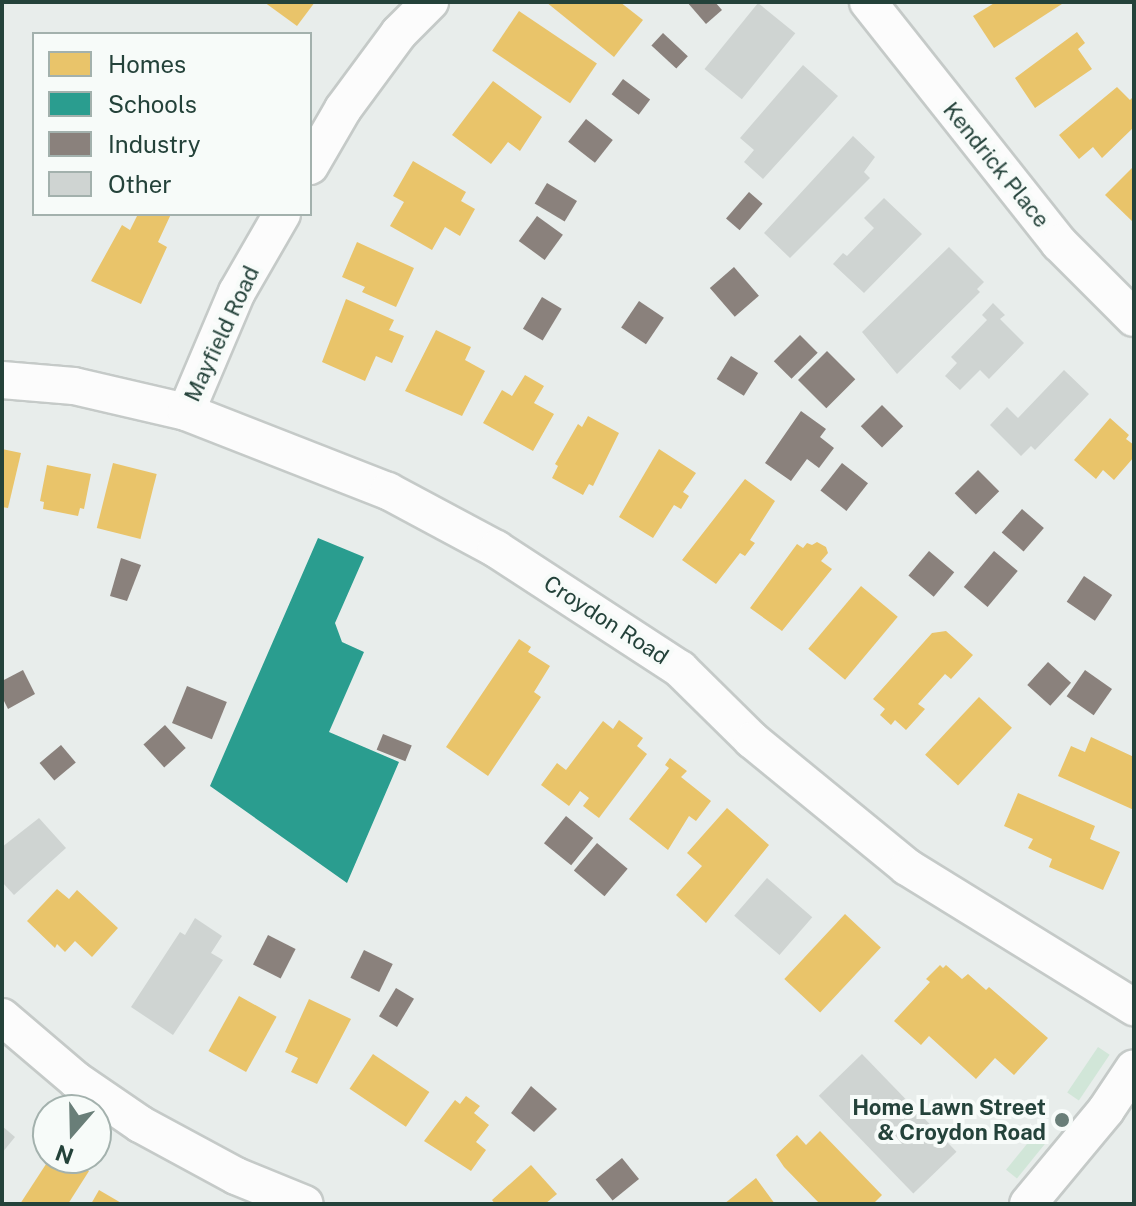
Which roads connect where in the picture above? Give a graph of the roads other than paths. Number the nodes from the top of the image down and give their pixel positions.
1 (430, 2) edge
2 (868, 2) edge
3 (312, 163) edge
4 (281, 216) edge
5 (1134, 318) edge
6 (2, 380) edge
7 (186, 412) junction
8 (1134, 1007) edge
9 (2, 1017) edge
10 (1134, 1068) edge
11 (305, 1204) edge
12 (1028, 1204) edge

1 - 3 street
2 - 5 street, Kendrick Place
4 - 7 street, Mayfield Road
6 - 7 street, Croydon Road
7 - 8 street, Croydon Road
9 - 11 street
10 - 12 street

